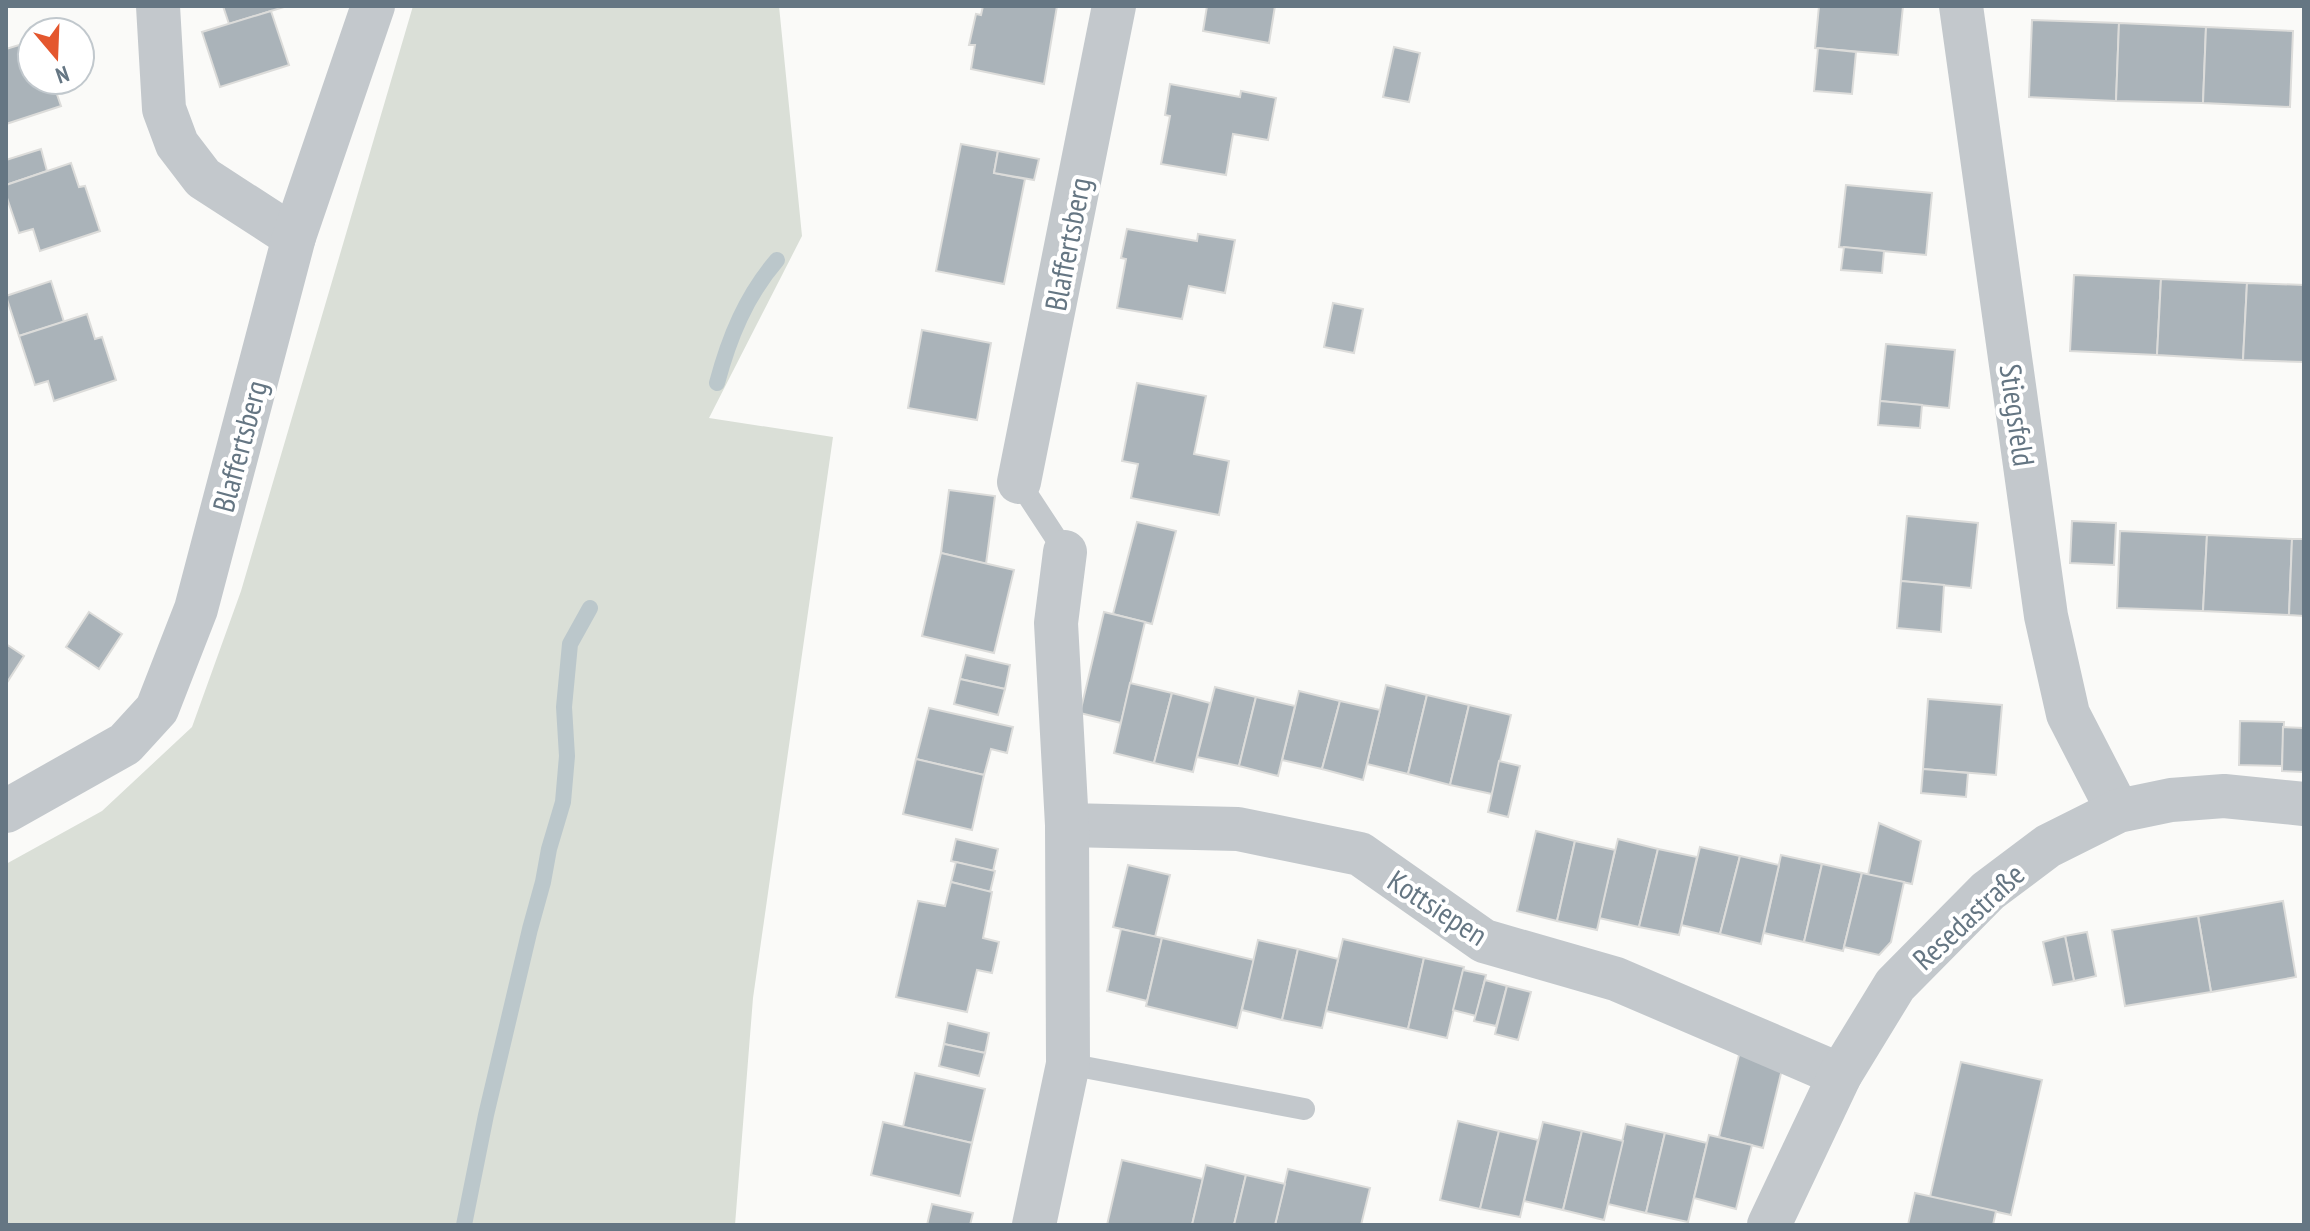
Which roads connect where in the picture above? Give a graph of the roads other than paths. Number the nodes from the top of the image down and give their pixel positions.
1 (158, 6) edge
2 (373, 6) edge
3 (1114, 6) edge
4 (1961, 6) edge
5 (294, 237) junction
6 (1019, 482) joint
7 (1065, 552) joint
8 (2304, 804) edge
9 (6, 811) edge
10 (2118, 811) junction
11 (1067, 825) junction
12 (1068, 1064) junction
13 (1840, 1075) junction
14 (1304, 1109) dead end
15 (1034, 1225) edge
16 (1769, 1225) edge

1 - 5 street
2 - 5 street, Blaffertsberg
3 - 6 street, Blaffertsberg
4 - 10 street, Stiegsfeld
5 - 9 street, Blaffertsberg
6 - 7 lane
7 - 11 street
8 - 10 street, Resedastraße
10 - 13 street, Resedastraße
11 - 12 street
11 - 13 street, Kottsiepen
12 - 14 lane
12 - 15 street
13 - 16 street, Resedastraße

